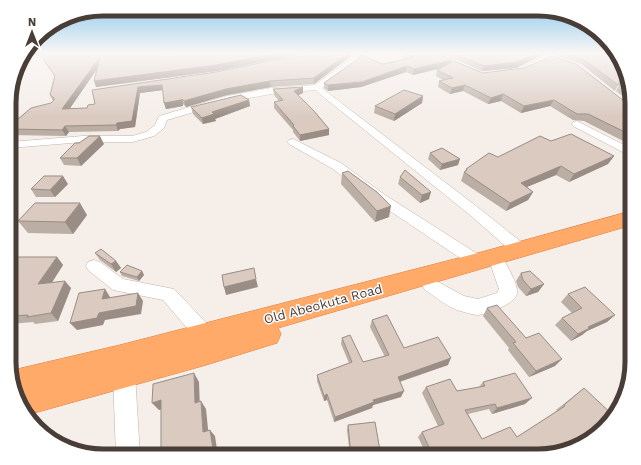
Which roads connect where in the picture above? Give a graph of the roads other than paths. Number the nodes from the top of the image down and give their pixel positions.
1 (334, 75) edge
2 (317, 87) junction
3 (577, 124) dead end
4 (293, 142) dead end
5 (16, 144) edge
6 (625, 150) edge
7 (625, 220) edge
8 (625, 231) edge
9 (519, 249) junction
10 (488, 264) junction
11 (94, 266) dead end
12 (431, 285) junction
13 (206, 336) junction
14 (124, 374) junction
15 (19, 384) edge
16 (25, 400) edge
17 (128, 449) edge

1 - 2 street
2 - 5 street
2 - 9 street
3 - 6 street
4 - 10 street
7 - 9 highway, Old Abeokuta Road
8 - 10 highway, Old Abeokuta Road
9 - 10 highway, Old Abeokuta Road
10 - 12 highway, Old Abeokuta Road
10 - 12 street
10 - 13 highway, Old Abeokuta Road
11 - 13 street
12 - 14 highway, Old Abeokuta Road
13 - 15 highway, Old Abeokuta Road
14 - 16 highway, Old Abeokuta Road
14 - 17 street

